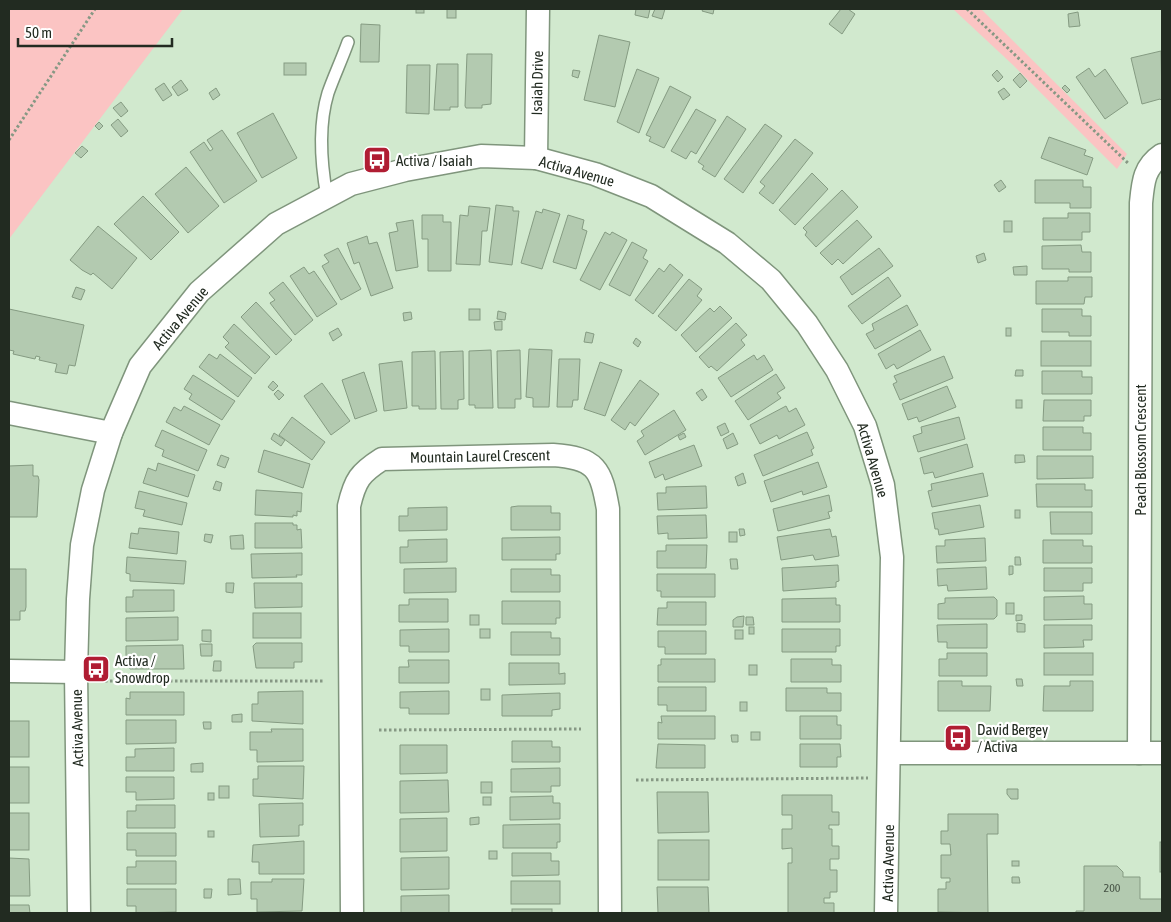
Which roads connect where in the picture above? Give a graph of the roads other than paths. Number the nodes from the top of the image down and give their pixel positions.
1 (538, 9) edge
2 (348, 42) dead end
3 (1162, 155) edge
4 (536, 158) junction
5 (327, 197) junction
6 (9, 412) edge
7 (111, 432) junction
8 (9, 671) edge
9 (76, 672) junction
10 (890, 753) junction
11 (1139, 753) junction
12 (1162, 754) edge
13 (79, 913) edge
14 (352, 913) edge
15 (610, 913) edge
16 (886, 913) edge

1 - 4 street, Isaiah Drive
2 - 5 lane
3 - 11 street, Peach Blossom Crescent
4 - 5 street, Activa Avenue
4 - 10 street, Activa Avenue
5 - 7 street, Activa Avenue
6 - 7 street
7 - 9 street, Activa Avenue
8 - 9 street
9 - 13 street, Activa Avenue
10 - 11 street
10 - 16 street, Activa Avenue
11 - 12 street
14 - 15 street, Mountain Laurel Crescent

